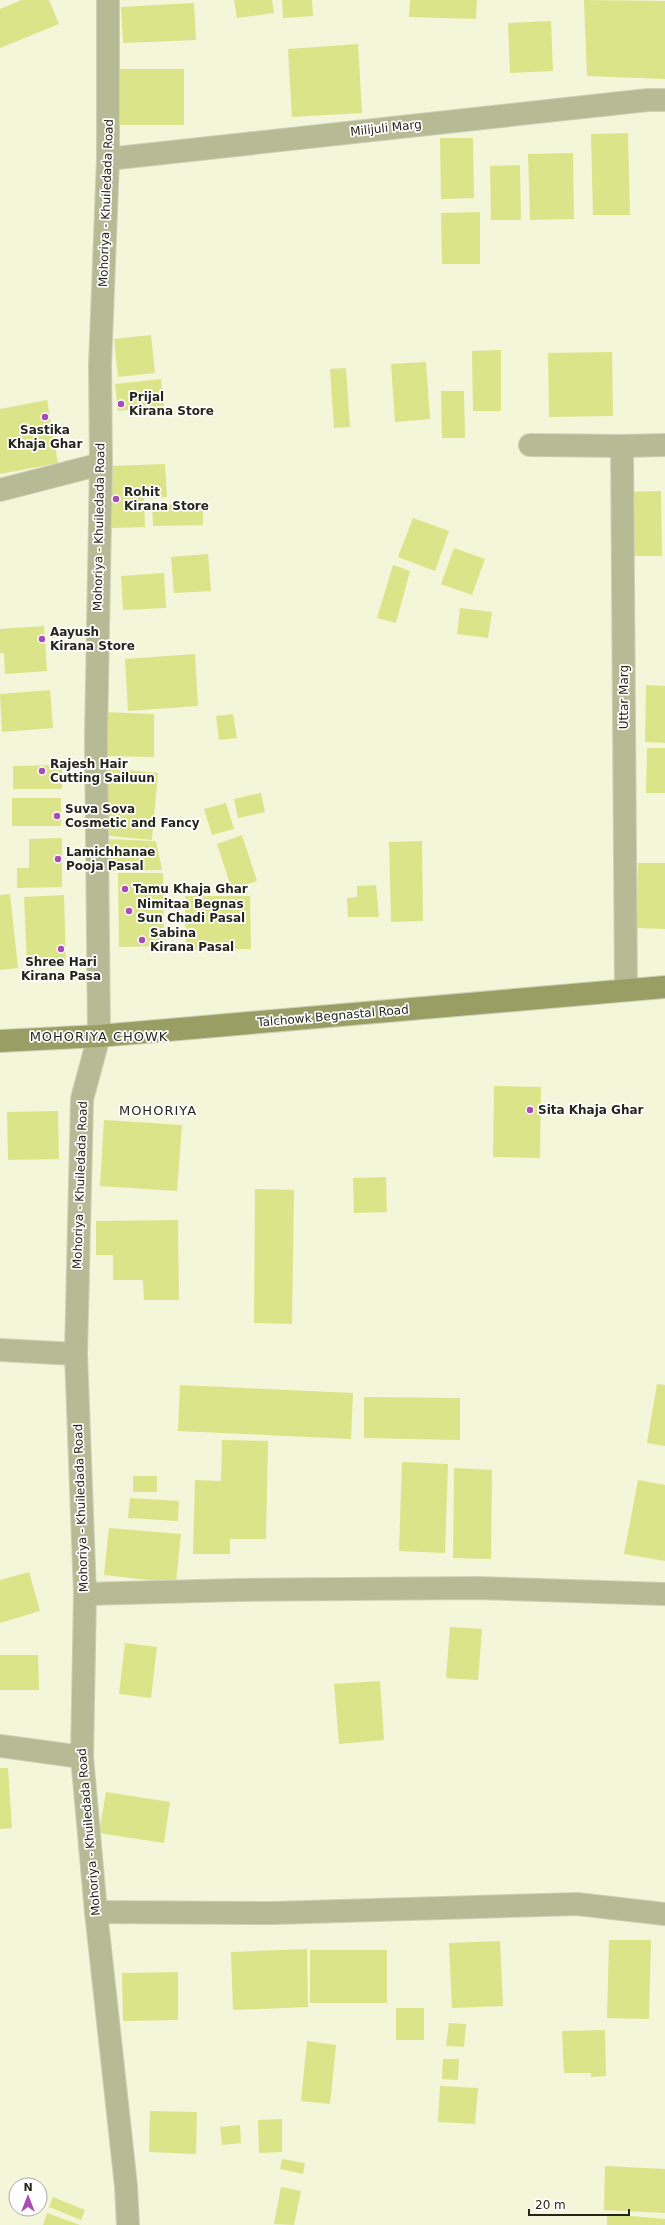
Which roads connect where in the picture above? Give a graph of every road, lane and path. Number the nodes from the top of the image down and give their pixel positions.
1 (108, 0) edge
2 (665, 100) edge
3 (108, 159) junction
4 (530, 444) dead end
5 (665, 444) edge
6 (622, 446) junction
7 (101, 464) junction
8 (0, 490) edge
9 (665, 987) edge
10 (626, 990) junction
11 (99, 1036) junction
12 (0, 1041) edge
13 (0, 1350) edge
14 (76, 1354) junction
15 (85, 1594) junction
16 (665, 1594) edge
17 (0, 1746) edge
18 (82, 1757) junction
19 (96, 1912) junction
20 (665, 1914) edge
21 (128, 2225) edge

1 - 3 street, Mohoriya - Khuiledada Road
2 - 3 street, Milijuli Marg
3 - 7 street, Mohoriya - Khuiledada Road
4 - 6 street
5 - 6 street
6 - 10 street, Uttar Marg
7 - 8 street
7 - 11 street, Mohoriya - Khuiledada Road
9 - 10 main road, Talchowk Begnastal Road
10 - 11 main road, Talchowk Begnastal Road
11 - 12 main road, Talchowk Begnastal Road
11 - 14 street, Mohoriya - Khuiledada Road
13 - 14 street
14 - 15 street, Mohoriya - Khuiledada Road
15 - 16 street
15 - 18 street, Mohoriya - Khuiledada Road
17 - 18 street
18 - 19 street, Mohoriya - Khuiledada Road
19 - 20 street
19 - 21 street, Mohoriya - Khuiledada Road

